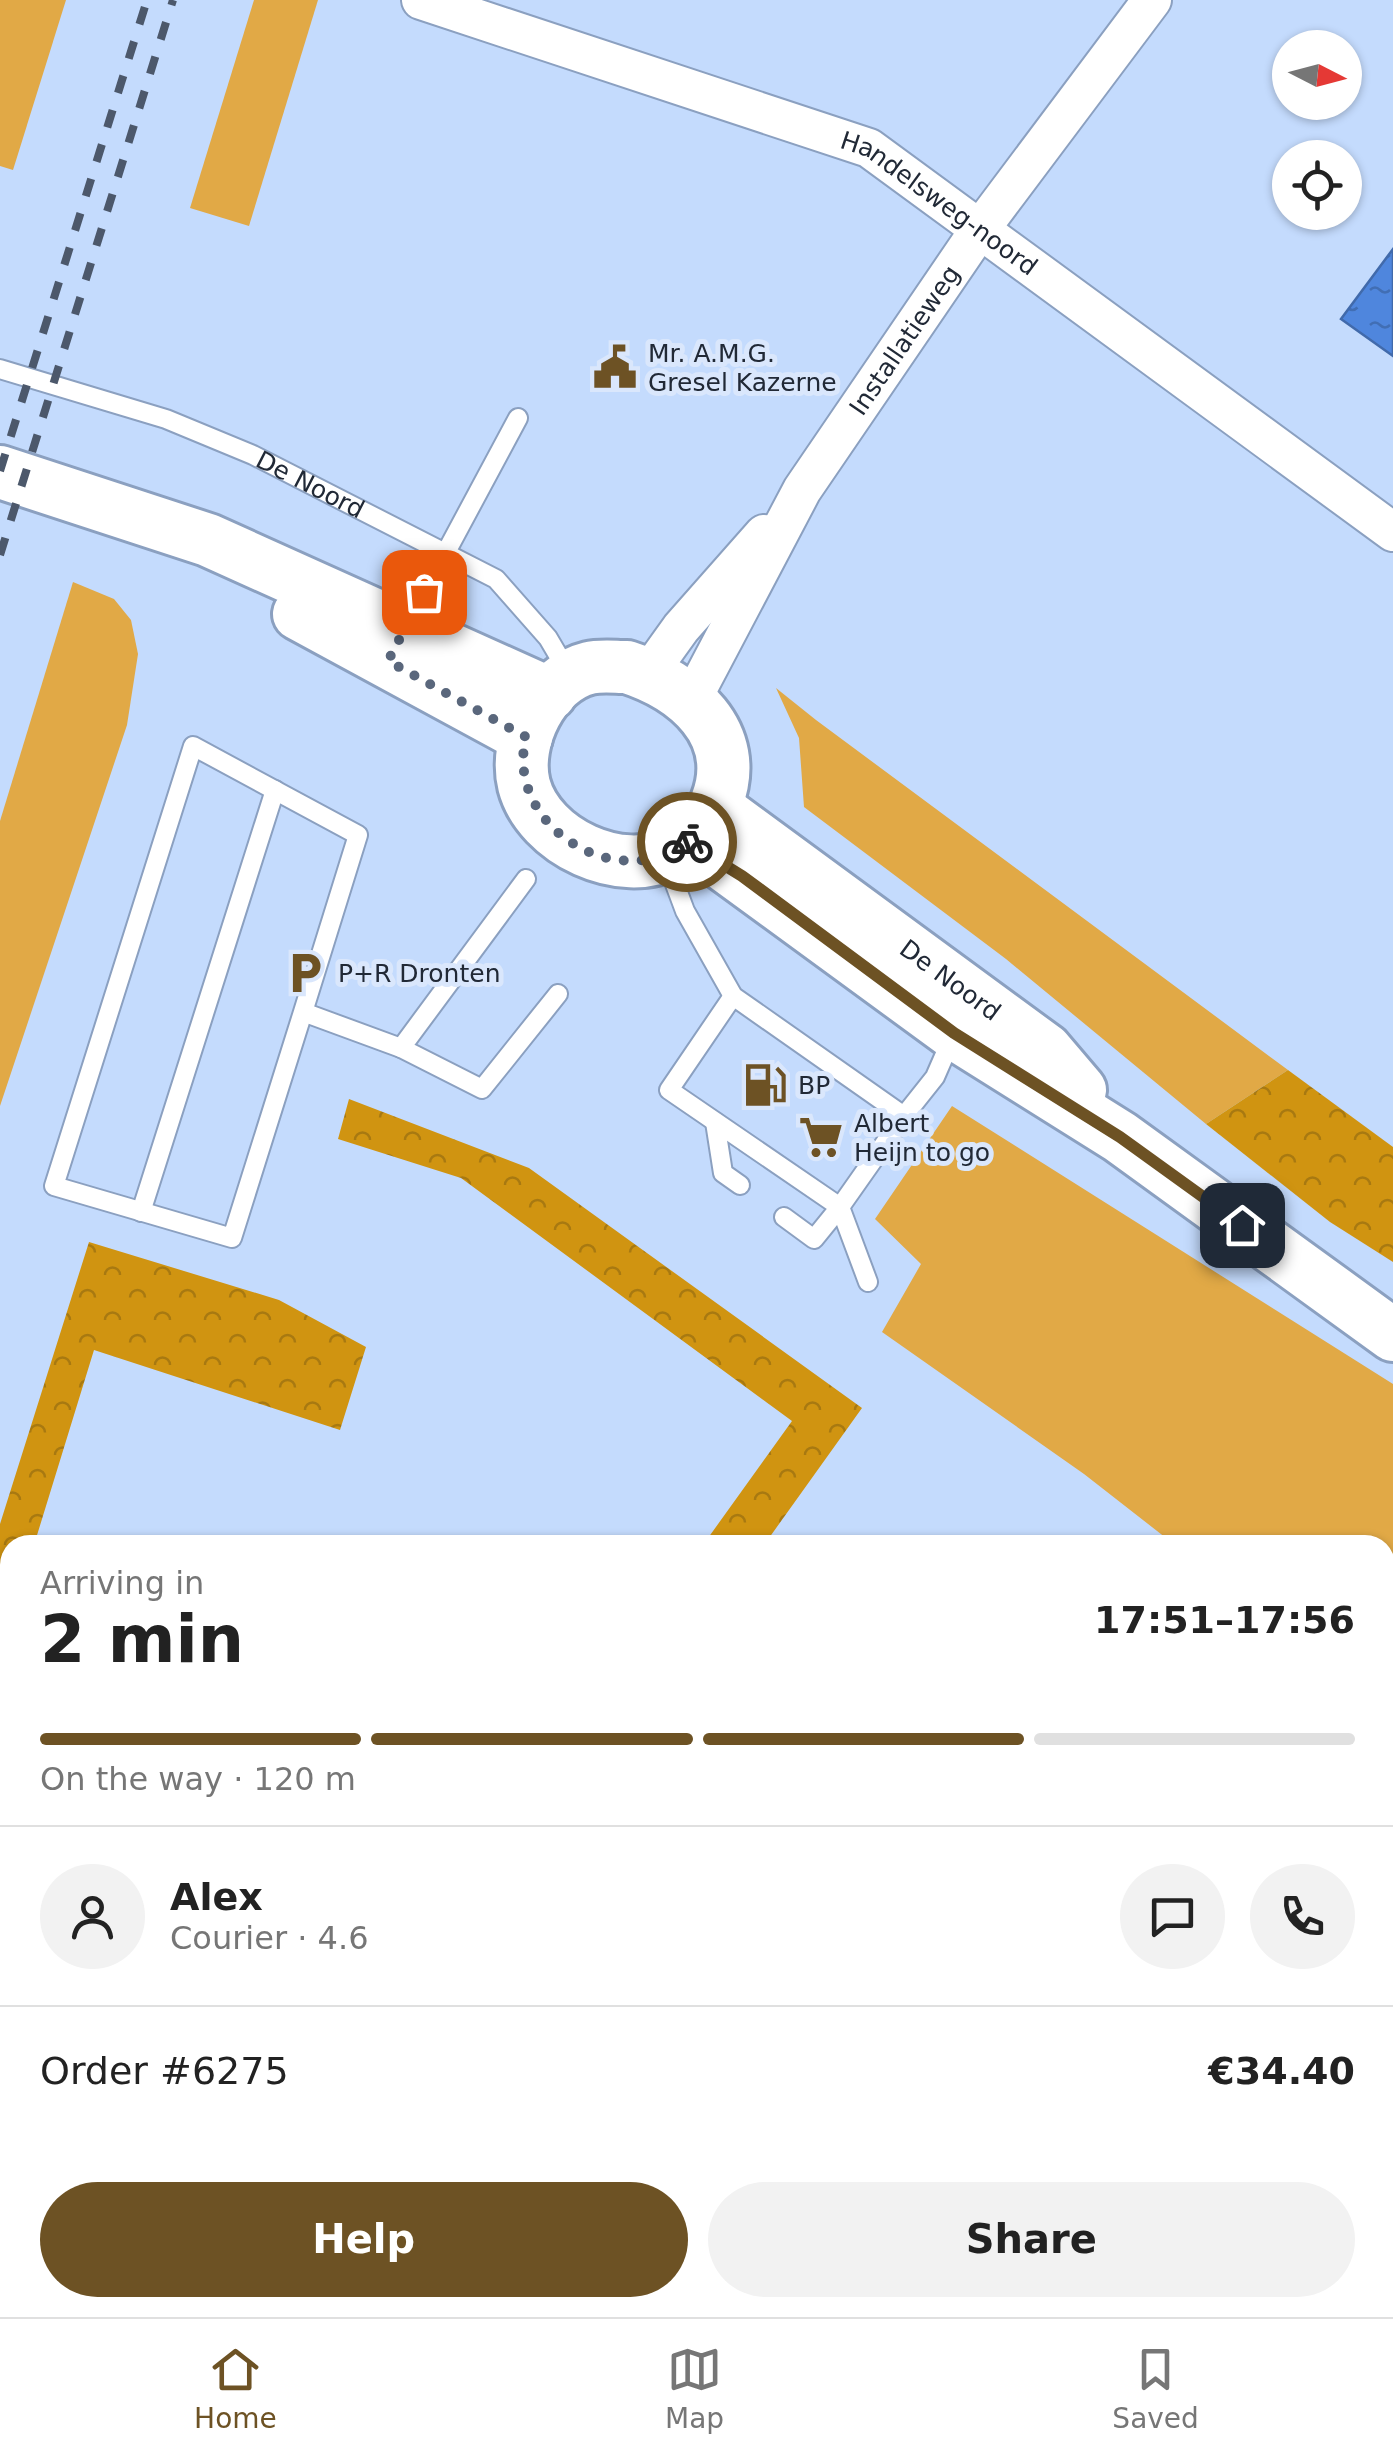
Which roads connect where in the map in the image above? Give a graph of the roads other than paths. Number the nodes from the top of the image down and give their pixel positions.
1 (421, 0) edge
2 (1152, 0) edge
3 (978, 232) junction
4 (0, 368) edge
5 (518, 418) dead end
6 (0, 472) edge
7 (802, 490) junction
8 (0, 503) edge
9 (1393, 532) edge
10 (445, 552) junction
11 (397, 644) junction
12 (669, 687) junction
13 (549, 702) junction
14 (274, 790) junction
15 (690, 835) junction
16 (526, 878) dead end
17 (558, 994) dead end
18 (733, 996) junction
19 (954, 1008) junction
20 (302, 1012) junction
21 (401, 1048) junction
22 (904, 1116) junction
23 (715, 1122) junction
24 (740, 1185) dead end
25 (840, 1207) junction
26 (141, 1212) junction
27 (784, 1218) dead end
28 (868, 1282) dead end
29 (1393, 1335) edge

1 - 3 street, Handelsweg-noord
2 - 3 street, Installatieweg
3 - 7 street, Installatieweg
3 - 9 street, Handelsweg-noord
4 - 10 lane, De Noord
5 - 10 lane
6 - 11 main road
7 - 12 street, Installatieweg
7 - 12 street, Installatieweg
8 - 11 main road
10 - 11 lane
10 - 13 lane, De Noord
11 - 13 main road
12 - 13 main road
12 - 15 main road
13 - 15 main road
14 - 20 lane
14 - 26 lane
14 - 26 lane
15 - 18 lane
15 - 19 main road, De Noord
16 - 21 lane
17 - 21 lane
18 - 22 lane
18 - 23 lane
19 - 22 lane
19 - 29 main road, De Noord
20 - 21 lane
20 - 26 lane
22 - 25 lane
23 - 24 lane
23 - 25 lane
25 - 27 lane
25 - 28 lane

